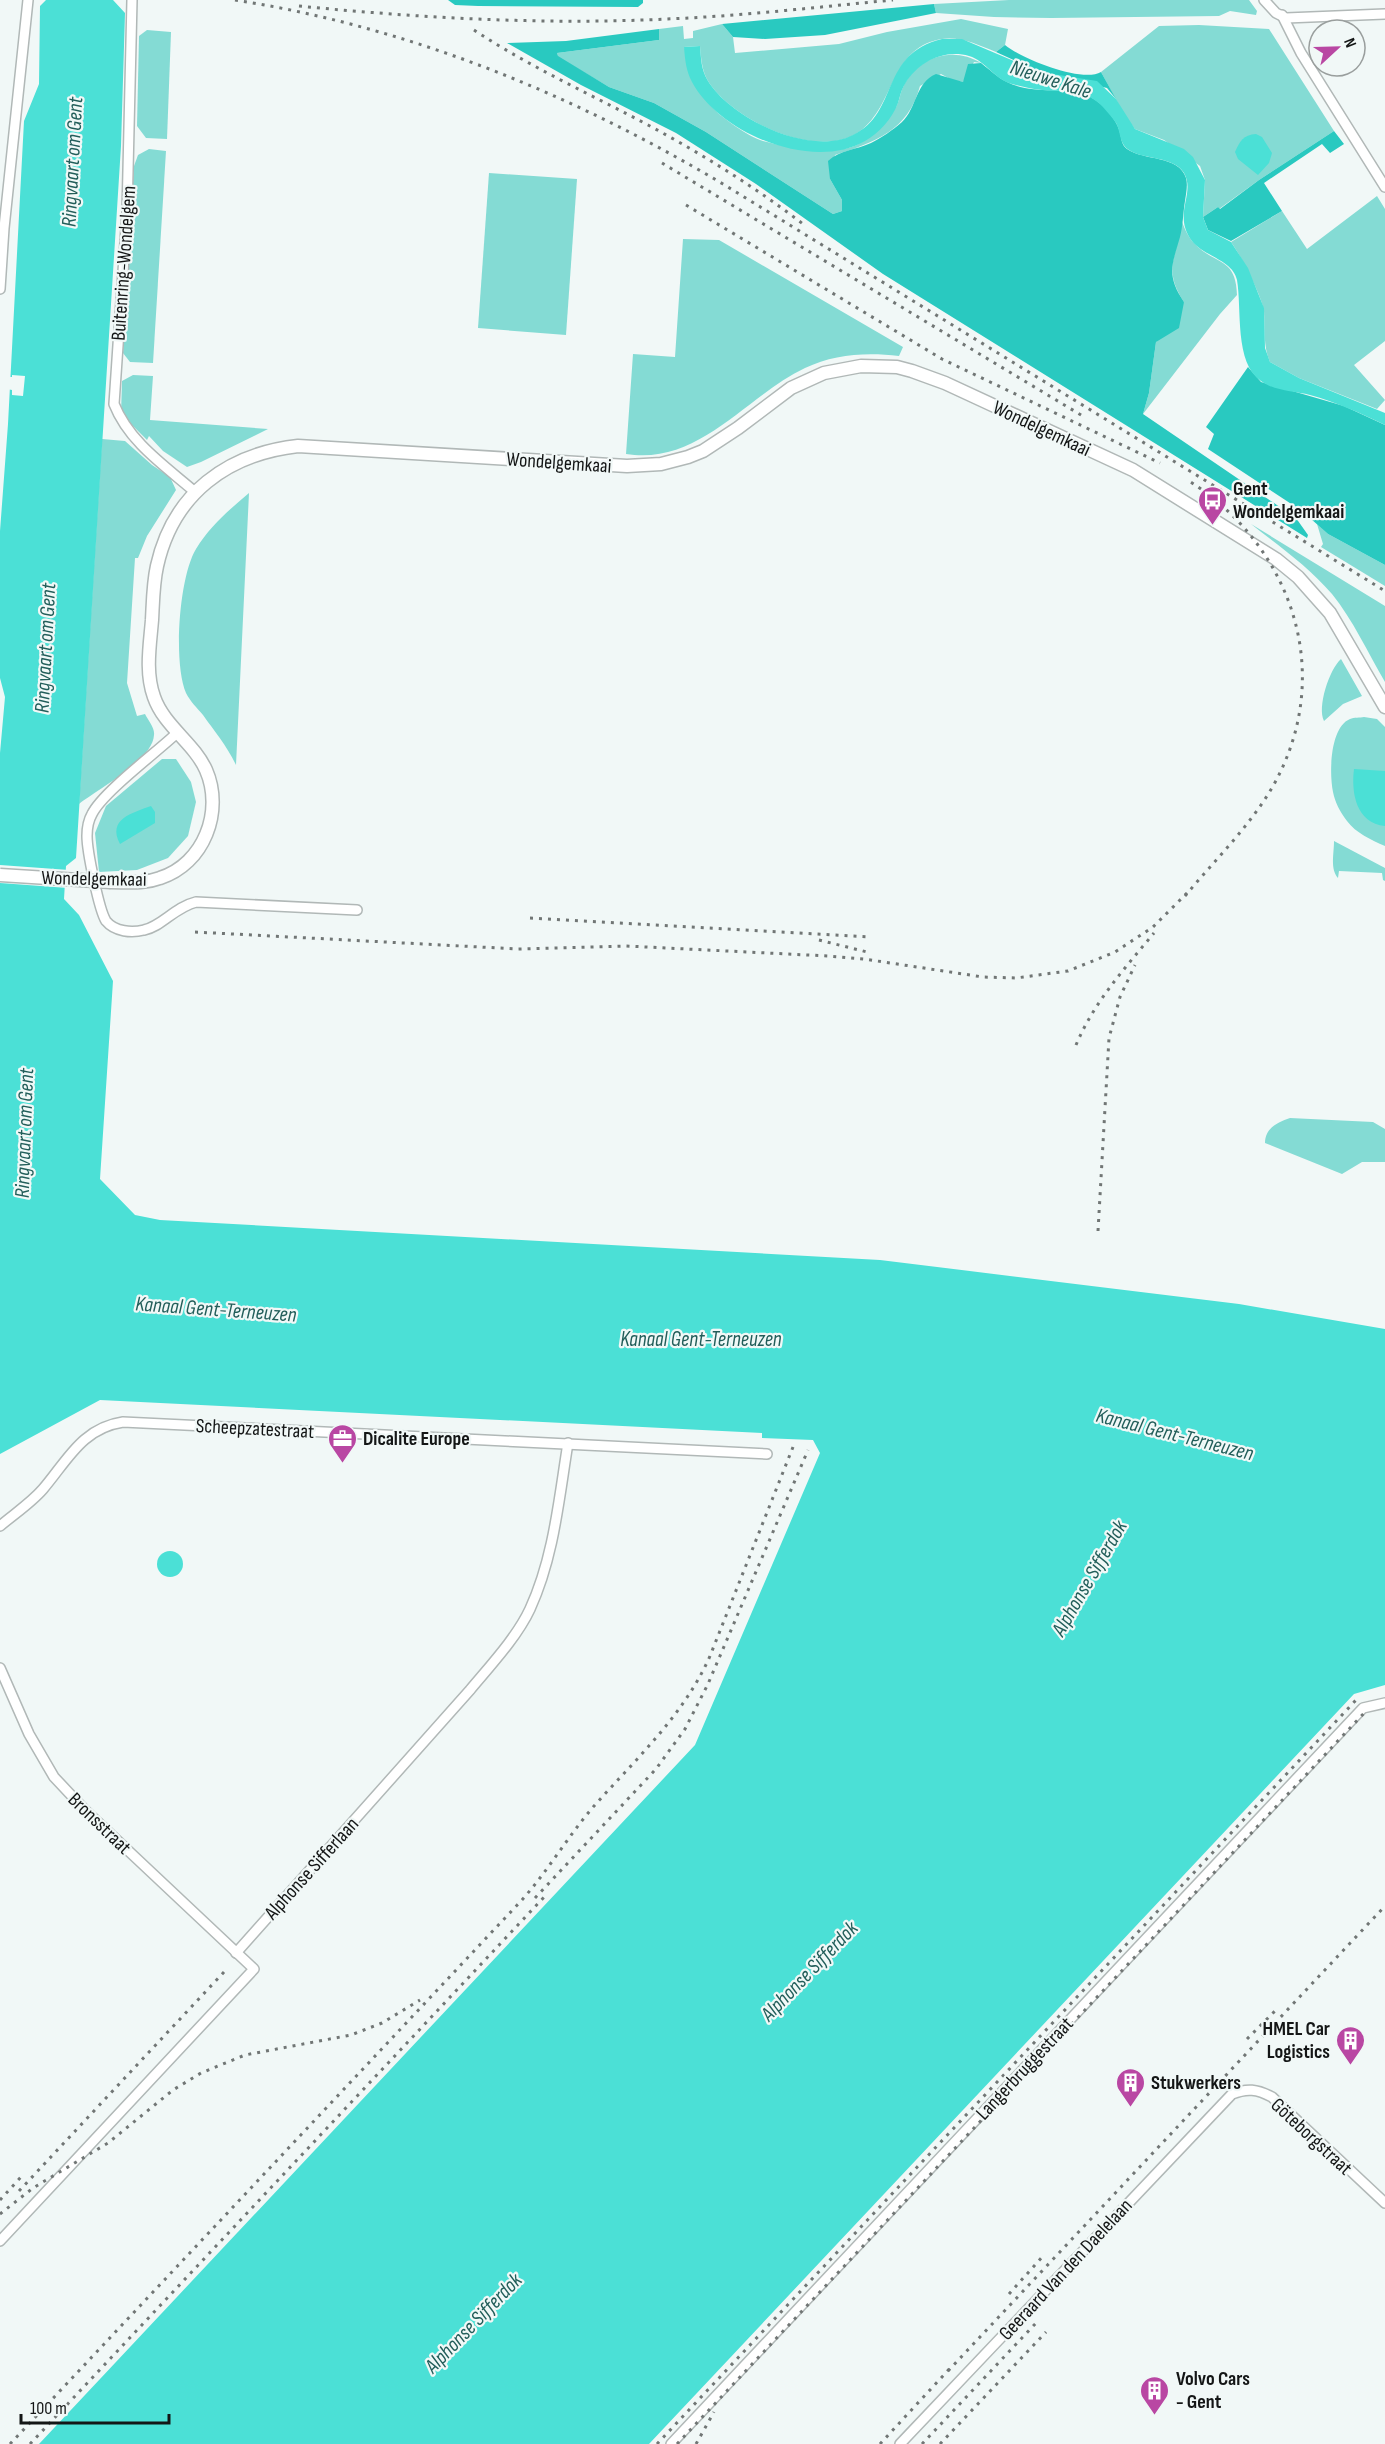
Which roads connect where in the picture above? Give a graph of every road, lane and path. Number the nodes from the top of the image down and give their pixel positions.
1 (28, 0) edge
2 (132, 0) edge
3 (1264, 0) edge
4 (1385, 14) edge
5 (1282, 15) junction
6 (1385, 187) edge
7 (0, 289) edge
8 (195, 492) junction
9 (1385, 706) edge
10 (177, 733) junction
11 (0, 875) edge
12 (357, 910) dead end
13 (568, 1443) junction
14 (767, 1454) dead end
15 (0, 1526) edge
16 (0, 1668) edge
17 (1385, 1703) edge
18 (236, 1953) junction
19 (1232, 2094) joint
20 (1385, 2203) edge
21 (0, 2241) edge
22 (671, 2444) edge
23 (900, 2444) edge

1 - 7 street
2 - 8 street, Buitenring-Wondelgem
3 - 5 street
4 - 5 street
5 - 6 street
8 - 9 main road, Wondelgemkaai
8 - 10 main road, Wondelgemkaai
10 - 11 main road, Wondelgemkaai, bridge
10 - 12 street
13 - 14 street, Scheepzatestraat
13 - 15 street, Scheepzatestraat
13 - 18 street, Alphonse Sifferlaan
16 - 18 street, Bronsstraat
17 - 22 street, Langerbruggestraat
18 - 21 street
19 - 20 street, Göteborgstraat
19 - 23 street, Geeraard Van den Daelelaan

